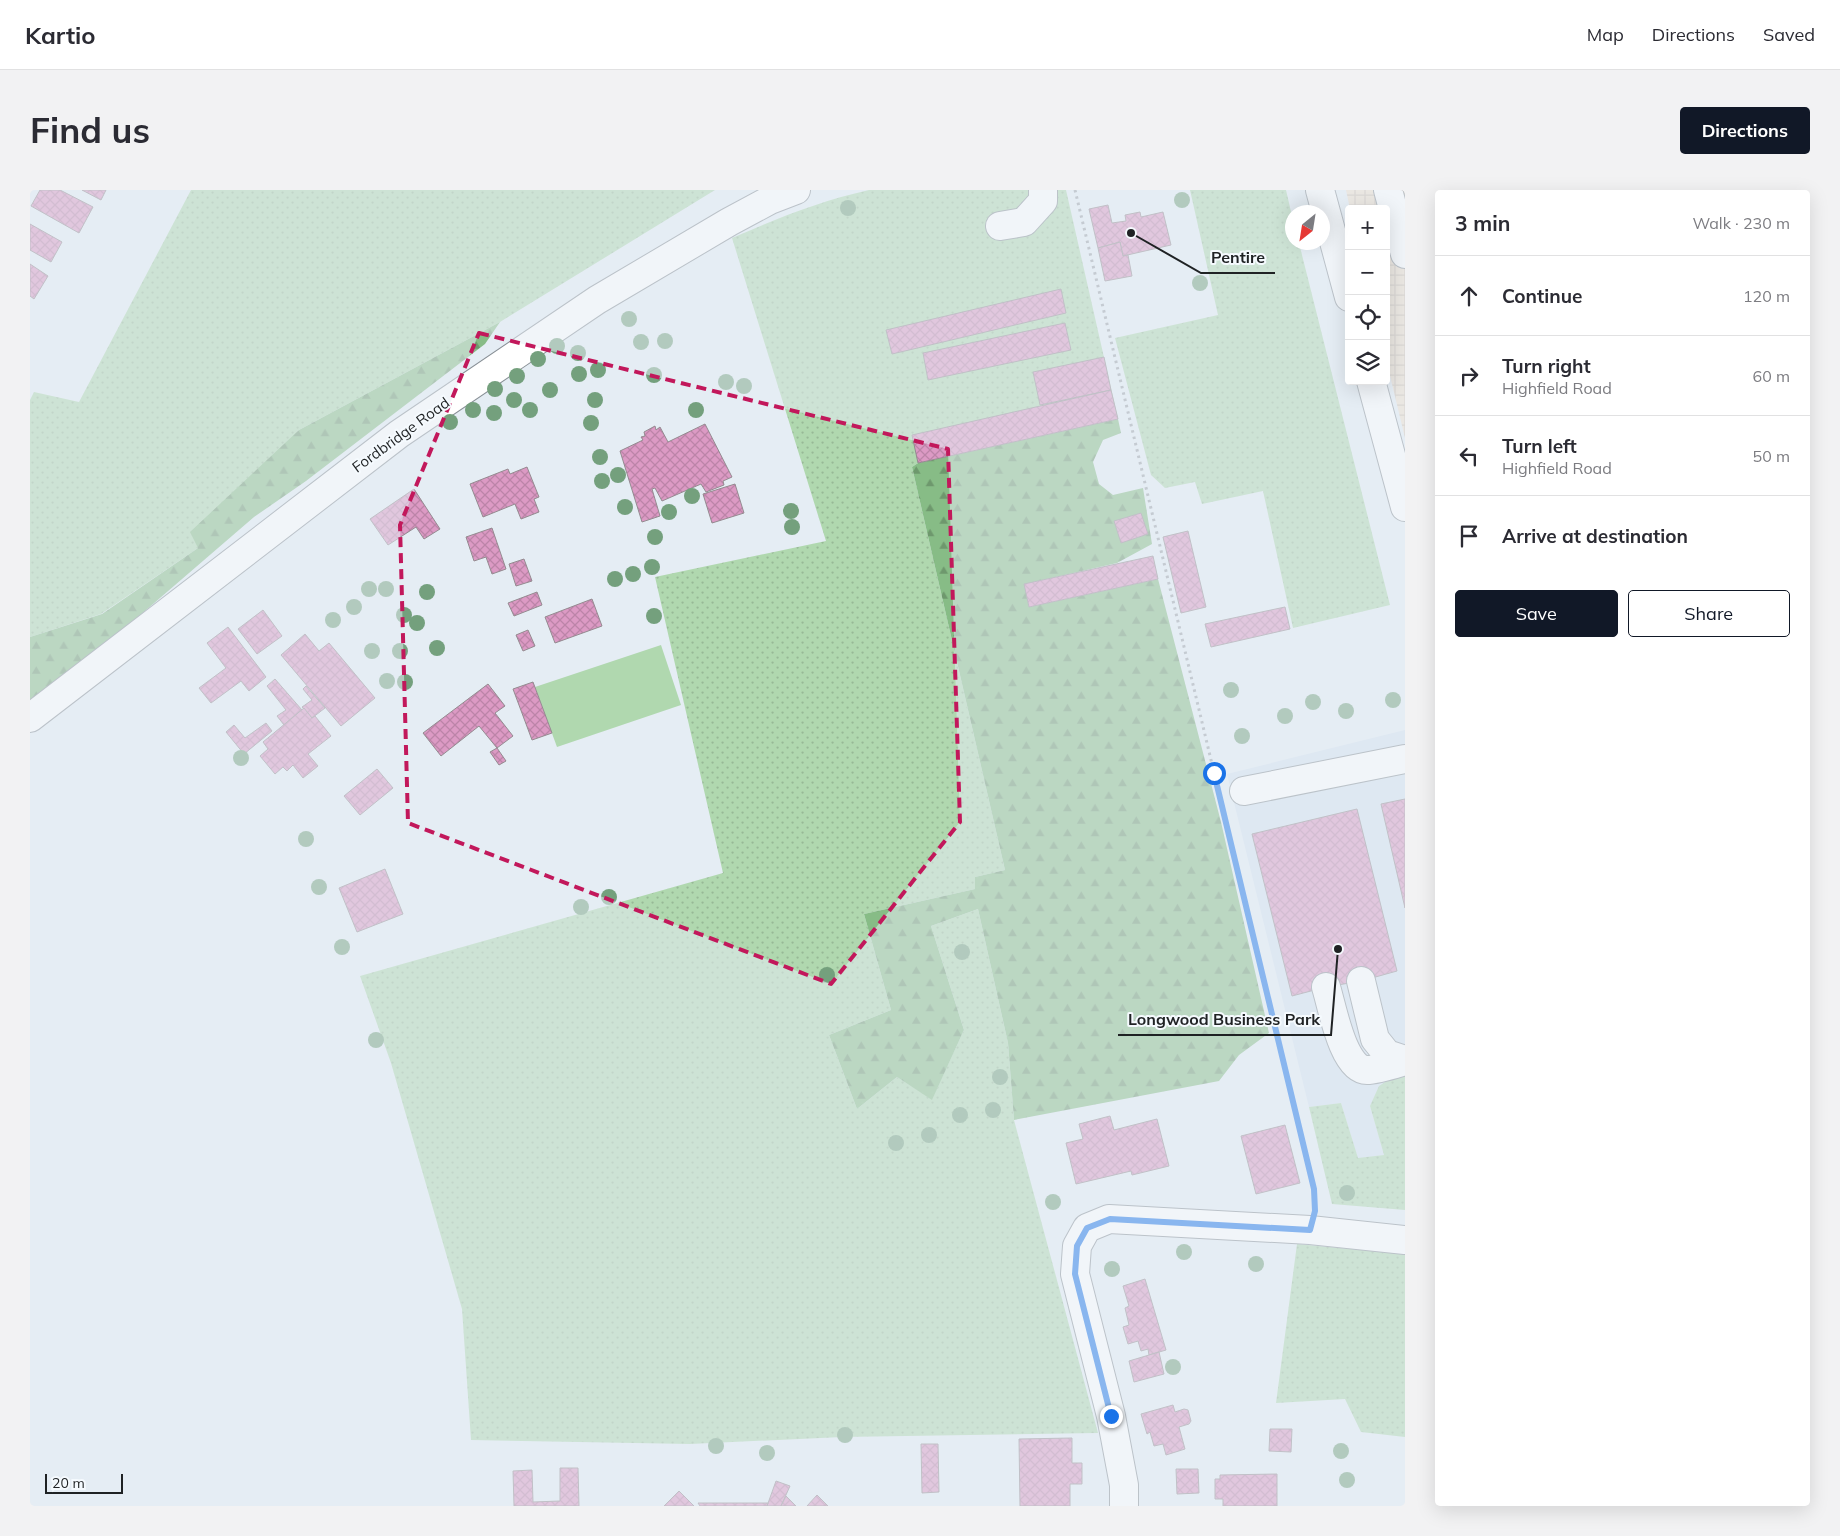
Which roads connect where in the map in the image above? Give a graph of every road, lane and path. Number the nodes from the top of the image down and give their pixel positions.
1 (796, 190) edge
2 (1043, 190) edge
3 (1075, 190) edge
4 (1320, 190) edge
5 (1388, 190) edge
6 (1000, 226) dead end
7 (1405, 254) edge
8 (1348, 295) edge
9 (1372, 385) edge
10 (1405, 507) edge
11 (30, 718) edge
12 (1405, 759) edge
13 (1228, 795) junction
14 (1361, 981) dead end
15 (1326, 987) dead end
16 (1405, 1060) edge
17 (1310, 1230) junction
18 (1405, 1240) edge
19 (1124, 1506) edge

1 - 11 street, Fordbridge Road
2 - 6 street
3 - 13 path
4 - 8 street
5 - 7 street
9 - 10 street
12 - 13 street
13 - 17 path
14 - 16 street
15 - 16 street
17 - 18 street
17 - 19 street

